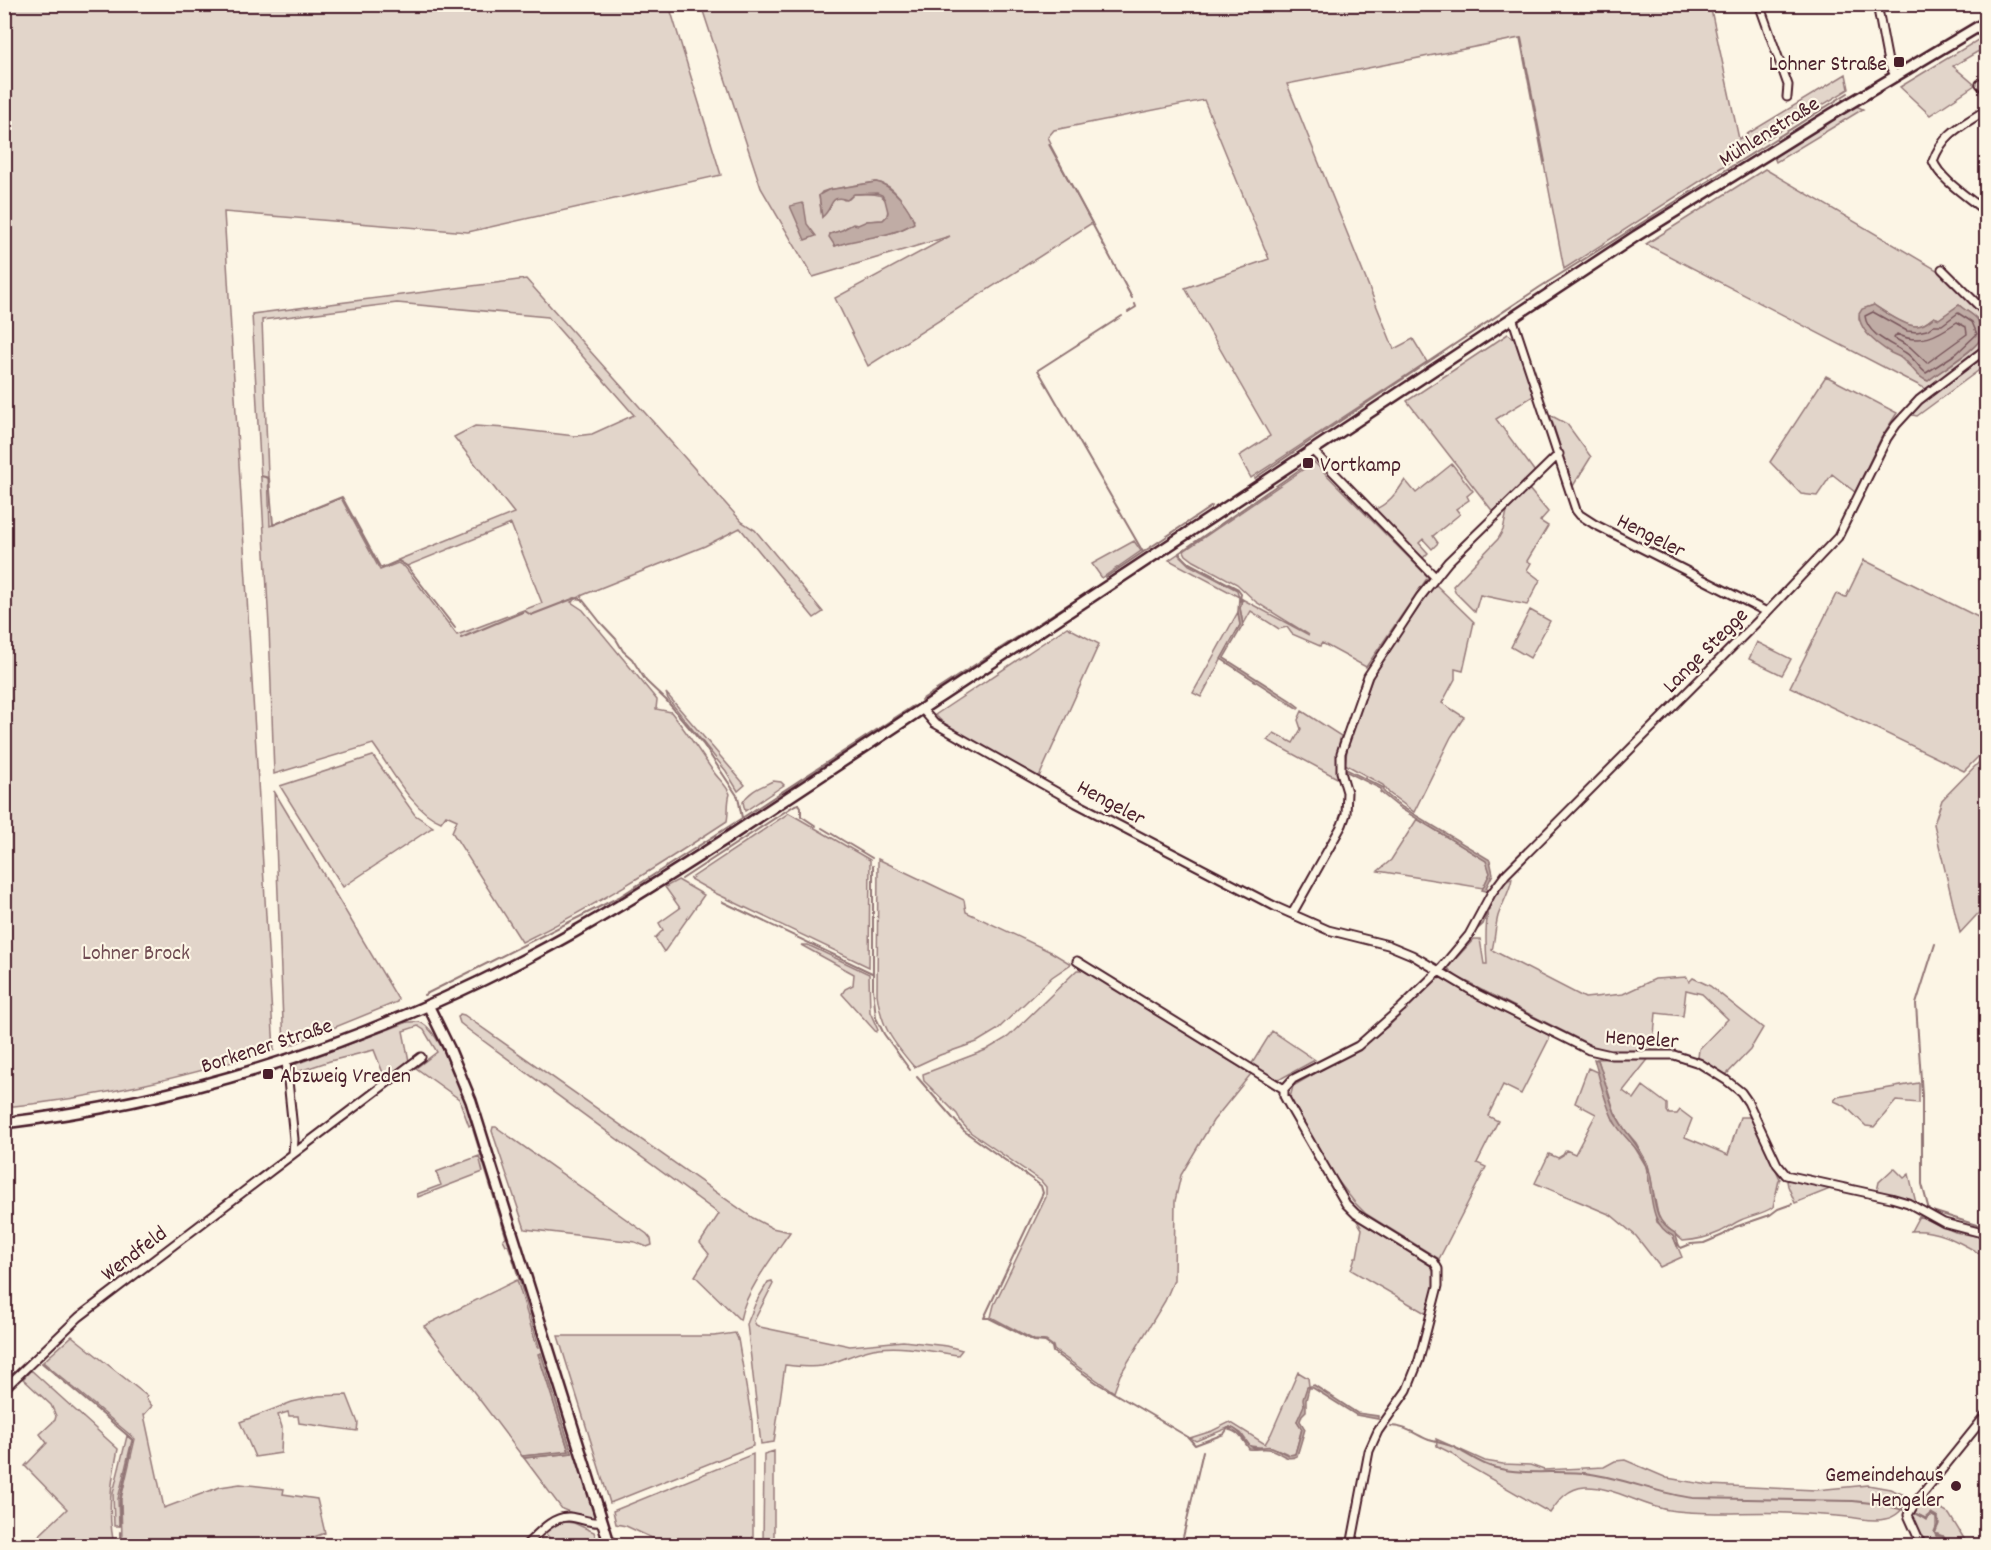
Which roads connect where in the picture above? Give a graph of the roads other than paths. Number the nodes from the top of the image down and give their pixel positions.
1 (1759, 4) edge
2 (1892, 4) edge
3 (1877, 6) edge
4 (1986, 22) edge
5 (1896, 77) junction
6 (1980, 84) dead end
7 (1986, 90) edge
8 (1787, 97) dead end
9 (1986, 110) edge
10 (1986, 212) edge
11 (1942, 269) dead end
12 (1986, 313) edge
13 (1512, 317) junction
14 (1986, 349) edge
15 (1312, 451) junction
16 (1559, 454) junction
17 (1435, 577) junction
18 (1767, 612) junction
19 (922, 709) junction
20 (1292, 914) junction
21 (1077, 961) dead end
22 (1438, 972) junction
23 (428, 1005) junction
24 (421, 1057) dead end
25 (286, 1061) junction
26 (1284, 1089) junction
27 (4, 1123) edge
28 (293, 1154) junction
29 (1986, 1234) edge
30 (4, 1389) edge
31 (1986, 1415) edge
32 (603, 1522) junction
33 (525, 1545) edge
34 (610, 1545) edge
35 (1351, 1545) edge
36 (1922, 1545) edge

1 - 8 street
2 - 3 street
3 - 5 street
4 - 5 main road, Mühlenstraße
5 - 13 main road, Mühlenstraße
6 - 7 street
9 - 10 street
11 - 12 street
13 - 15 main road, Mühlenstraße
13 - 16 street, Hengeler
14 - 18 street, Lange Stegge
15 - 17 street
15 - 19 main road, Mühlenstraße
16 - 17 street
16 - 18 street, Hengeler
17 - 20 street
18 - 22 street, Lange Stegge
19 - 20 street, Hengeler
19 - 23 main road, Borkener Straße
20 - 22 street, Hengeler
21 - 26 street
22 - 26 street, Lange Stegge
22 - 29 street, Hengeler
23 - 25 main road, Borkener Straße
23 - 32 main road
24 - 28 street, Wendfeld
25 - 27 main road, Borkener Straße
25 - 28 street
26 - 35 street
28 - 30 street, Wendfeld
31 - 36 street
32 - 33 street
32 - 34 main road

